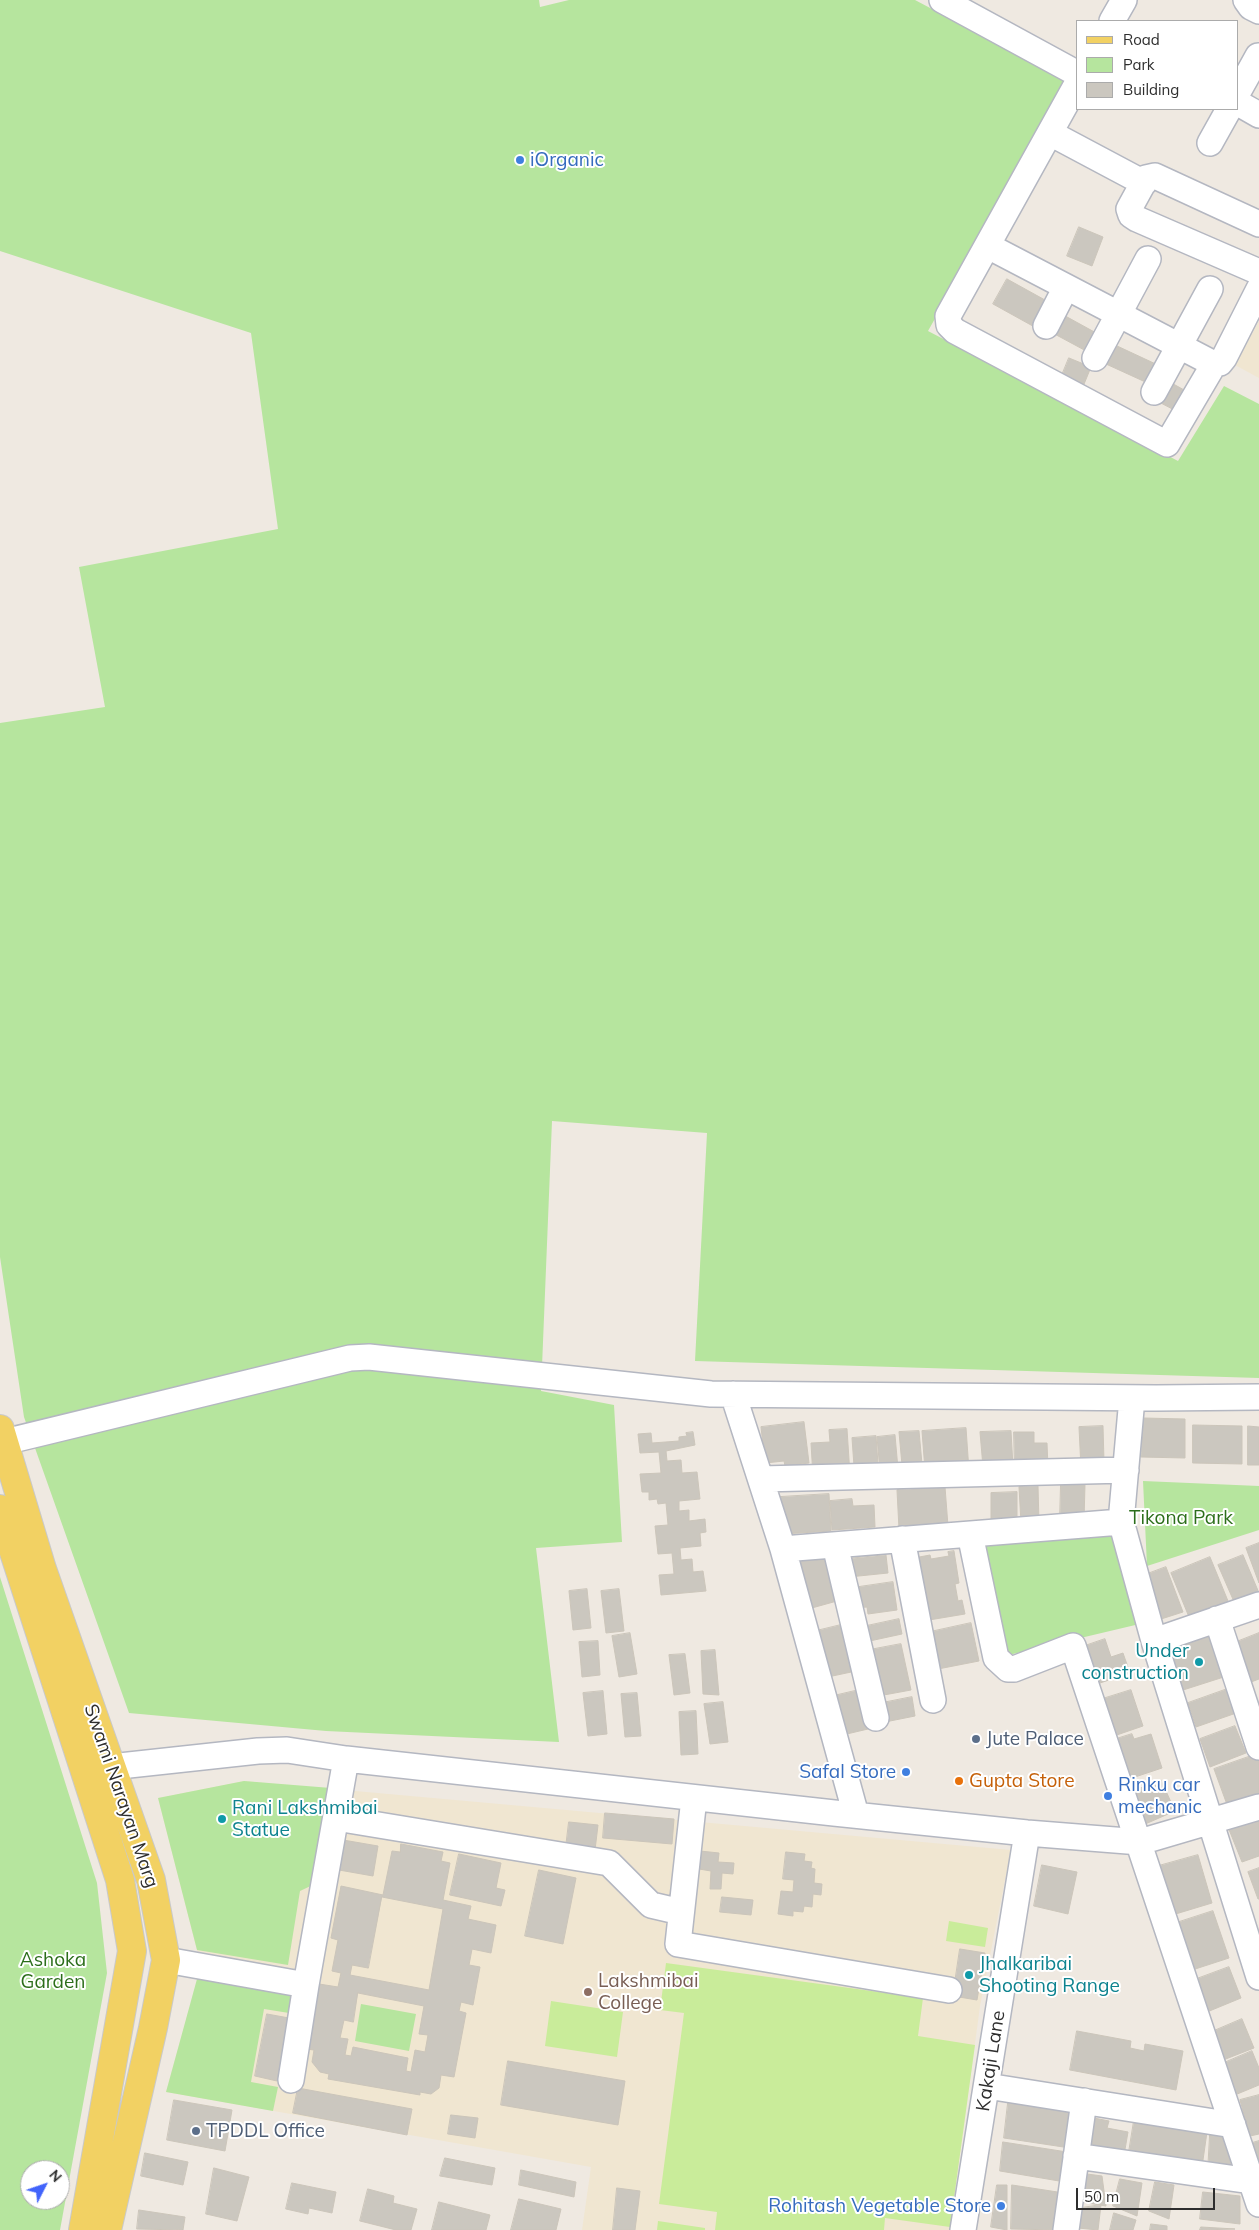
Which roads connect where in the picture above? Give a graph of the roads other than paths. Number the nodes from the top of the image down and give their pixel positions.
1 (942, 0) edge
2 (1124, 0) edge
3 (1246, 0) edge
4 (1259, 11) edge
5 (1113, 20) edge
6 (1258, 56) edge
7 (1076, 73) edge
8 (1076, 86) edge
9 (1239, 90) edge
10 (1239, 104) edge
11 (1228, 110) edge
12 (1259, 115) edge
13 (1050, 133) junction
14 (1210, 143) dead end
15 (1144, 182) junction
16 (1259, 224) edge
17 (988, 246) junction
18 (1148, 259) dead end
19 (1259, 272) edge
20 (1066, 287) junction
21 (1210, 289) dead end
22 (1259, 289) edge
23 (1118, 314) junction
24 (1046, 326) dead end
25 (1179, 346) junction
26 (1095, 358) dead end
27 (1214, 364) junction
28 (1154, 392) dead end
29 (733, 1394) junction
30 (1259, 1397) edge
31 (1132, 1398) junction
32 (1, 1438) edge
33 (1126, 1470) junction
34 (761, 1480) junction
35 (0, 1509) edge
36 (1122, 1522) junction
37 (970, 1534) junction
38 (902, 1539) junction
39 (835, 1545) junction
40 (784, 1549) junction
41 (1259, 1605) edge
42 (1217, 1619) junction
43 (1154, 1641) junction
44 (933, 1700) dead end
45 (876, 1718) dead end
46 (1259, 1747) edge
47 (346, 1759) junction
48 (112, 1767) junction
49 (84, 1770) junction
50 (694, 1798) junction
51 (1259, 1807) edge
52 (856, 1815) junction
53 (336, 1818) junction
54 (1209, 1820) junction
55 (1027, 1833) junction
56 (1140, 1842) junction
57 (681, 1912) junction
58 (166, 1960) junction
59 (1259, 1977) edge
60 (306, 1985) junction
61 (949, 1990) dead end
62 (291, 2080) dead end
63 (986, 2086) junction
64 (1084, 2101) junction
65 (1233, 2124) junction
66 (1076, 2156) junction
67 (1255, 2193) edge
68 (83, 2230) edge
69 (106, 2230) edge
70 (964, 2230) edge
71 (1066, 2230) edge

1 - 7 street
2 - 5 street
3 - 4 street
6 - 9 street
8 - 13 street
10 - 12 street
11 - 14 street
13 - 15 street
13 - 17 street
15 - 16 street
15 - 19 street
17 - 20 street
17 - 27 street
18 - 23 street
20 - 23 street
20 - 24 street
21 - 25 street
22 - 27 street
23 - 25 street
23 - 26 street
25 - 27 street
25 - 28 street
29 - 31 street
29 - 32 street
29 - 34 street
30 - 31 street
31 - 33 street
32 - 48 main road, Swami Narayan Marg
33 - 34 street
33 - 36 street
34 - 40 street
35 - 49 main road, Swami Narayan Marg
36 - 37 street
36 - 43 street
37 - 38 street
37 - 56 street
38 - 39 street
38 - 44 street
39 - 40 street
39 - 45 street
40 - 52 street
41 - 42 street
42 - 43 street
42 - 46 street
43 - 54 street
47 - 48 street
47 - 50 street
47 - 53 street
48 - 49 street
48 - 58 main road, Swami Narayan Marg
49 - 68 main road, Swami Narayan Marg
50 - 52 street
50 - 57 street
51 - 54 street
52 - 55 street
53 - 57 street
53 - 60 street
54 - 56 street
54 - 59 street
55 - 56 street
55 - 63 street, Kakaji Lane
56 - 65 street
57 - 61 street
58 - 60 street
58 - 69 main road, Swami Narayan Marg
60 - 62 street
63 - 64 street
63 - 70 street, Kakaji Lane
64 - 65 street
64 - 66 street
65 - 67 street
66 - 67 street
66 - 71 street

